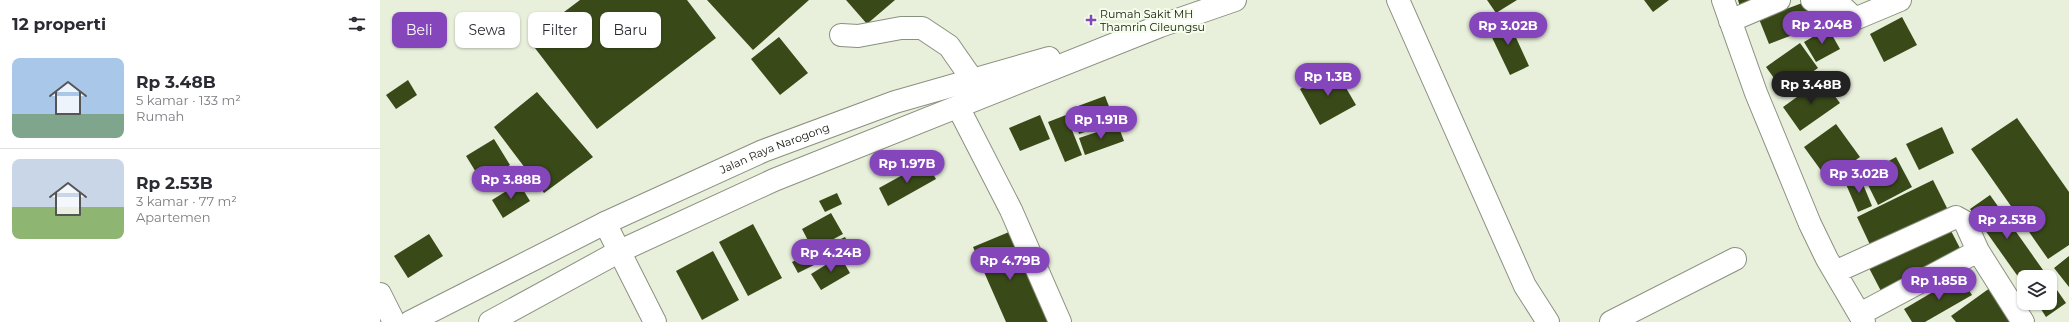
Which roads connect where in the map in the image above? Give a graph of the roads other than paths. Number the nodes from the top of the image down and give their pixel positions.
1 (1234, 0) edge
2 (1398, 0) edge
3 (1722, 0) edge
4 (1779, 0) edge
5 (1812, 0) edge
6 (1900, 0) edge
7 (1199, 6) edge
8 (1730, 21) junction
9 (1160, 26) junction
10 (841, 35) dead end
11 (972, 79) junction
12 (958, 107) junction
13 (605, 223) junction
14 (620, 251) junction
15 (1978, 251) junction
16 (1735, 259) dead end
17 (1835, 272) junction
18 (380, 294) edge
19 (1862, 318) edge
20 (394, 322) edge
21 (410, 322) edge
22 (490, 322) edge
23 (655, 322) edge
24 (1060, 322) edge
25 (1548, 322) edge
26 (1611, 322) edge
27 (2023, 322) edge

1 - 7 main road, Jalan Raya Narogong
2 - 25 main road
3 - 8 main road
4 - 8 main road
5 - 6 main road
7 - 9 main road, Jalan Raya Narogong
8 - 17 main road
9 - 11 main road, Jalan Raya Narogong
9 - 12 main road, Jalan Raya Narogong
10 - 11 main road
11 - 13 main road, Jalan Raya Narogong
12 - 14 main road, Jalan Raya Narogong
12 - 24 main road
13 - 14 main road
13 - 21 main road, Jalan Raya Narogong
14 - 22 main road, Jalan Raya Narogong
14 - 23 main road
15 - 17 main road
15 - 19 main road
15 - 27 main road
16 - 26 main road
17 - 19 main road
18 - 20 main road

